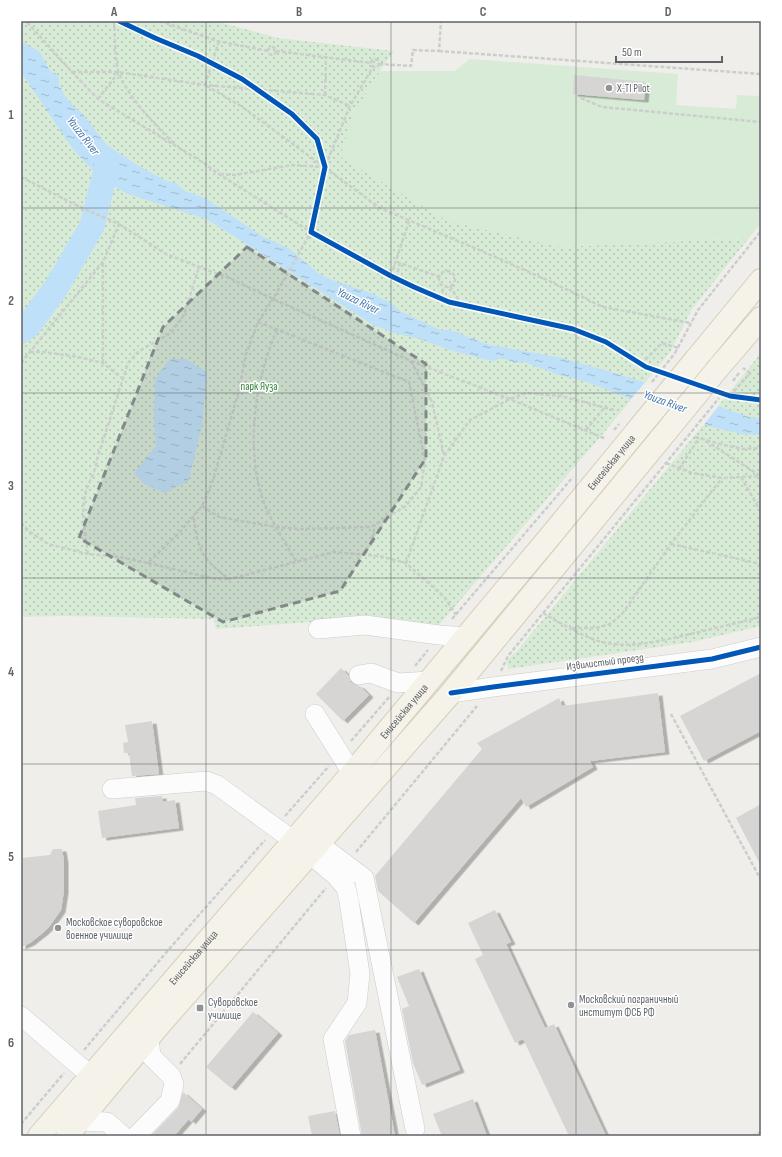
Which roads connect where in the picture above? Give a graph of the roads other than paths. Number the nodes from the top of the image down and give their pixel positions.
1 (761, 280) edge
2 (761, 318) edge
3 (318, 629) dead end
4 (466, 637) junction
5 (761, 647) edge
6 (359, 675) dead end
7 (429, 681) junction
8 (451, 693) junction
9 (315, 714) dead end
10 (352, 773) junction
11 (112, 789) dead end
12 (307, 847) junction
13 (341, 870) junction
14 (21, 1016) edge
15 (149, 1038) junction
16 (82, 1069) junction
17 (73, 1128) edge
18 (414, 1129) dead end
19 (39, 1136) edge
20 (123, 1136) edge
21 (136, 1136) edge
22 (351, 1136) edge

1 - 4 main road, Енисейская улица, bridge
2 - 8 main road, Енисейская улица, bridge
3 - 4 street
4 - 7 main road, Енисейская улица
5 - 8 street, Извилистый проезд
6 - 7 street
7 - 10 main road, Енисейская улица
8 - 12 main road, Енисейская улица
9 - 10 street
10 - 12 main road, Енисейская улица
11 - 12 street
12 - 13 street
12 - 15 main road, Енисейская улица
12 - 16 main road, Енисейская улица
13 - 18 street
13 - 22 street
14 - 16 street
15 - 17 main road, Енисейская улица
15 - 21 street
16 - 19 main road, Енисейская улица
17 - 20 street

